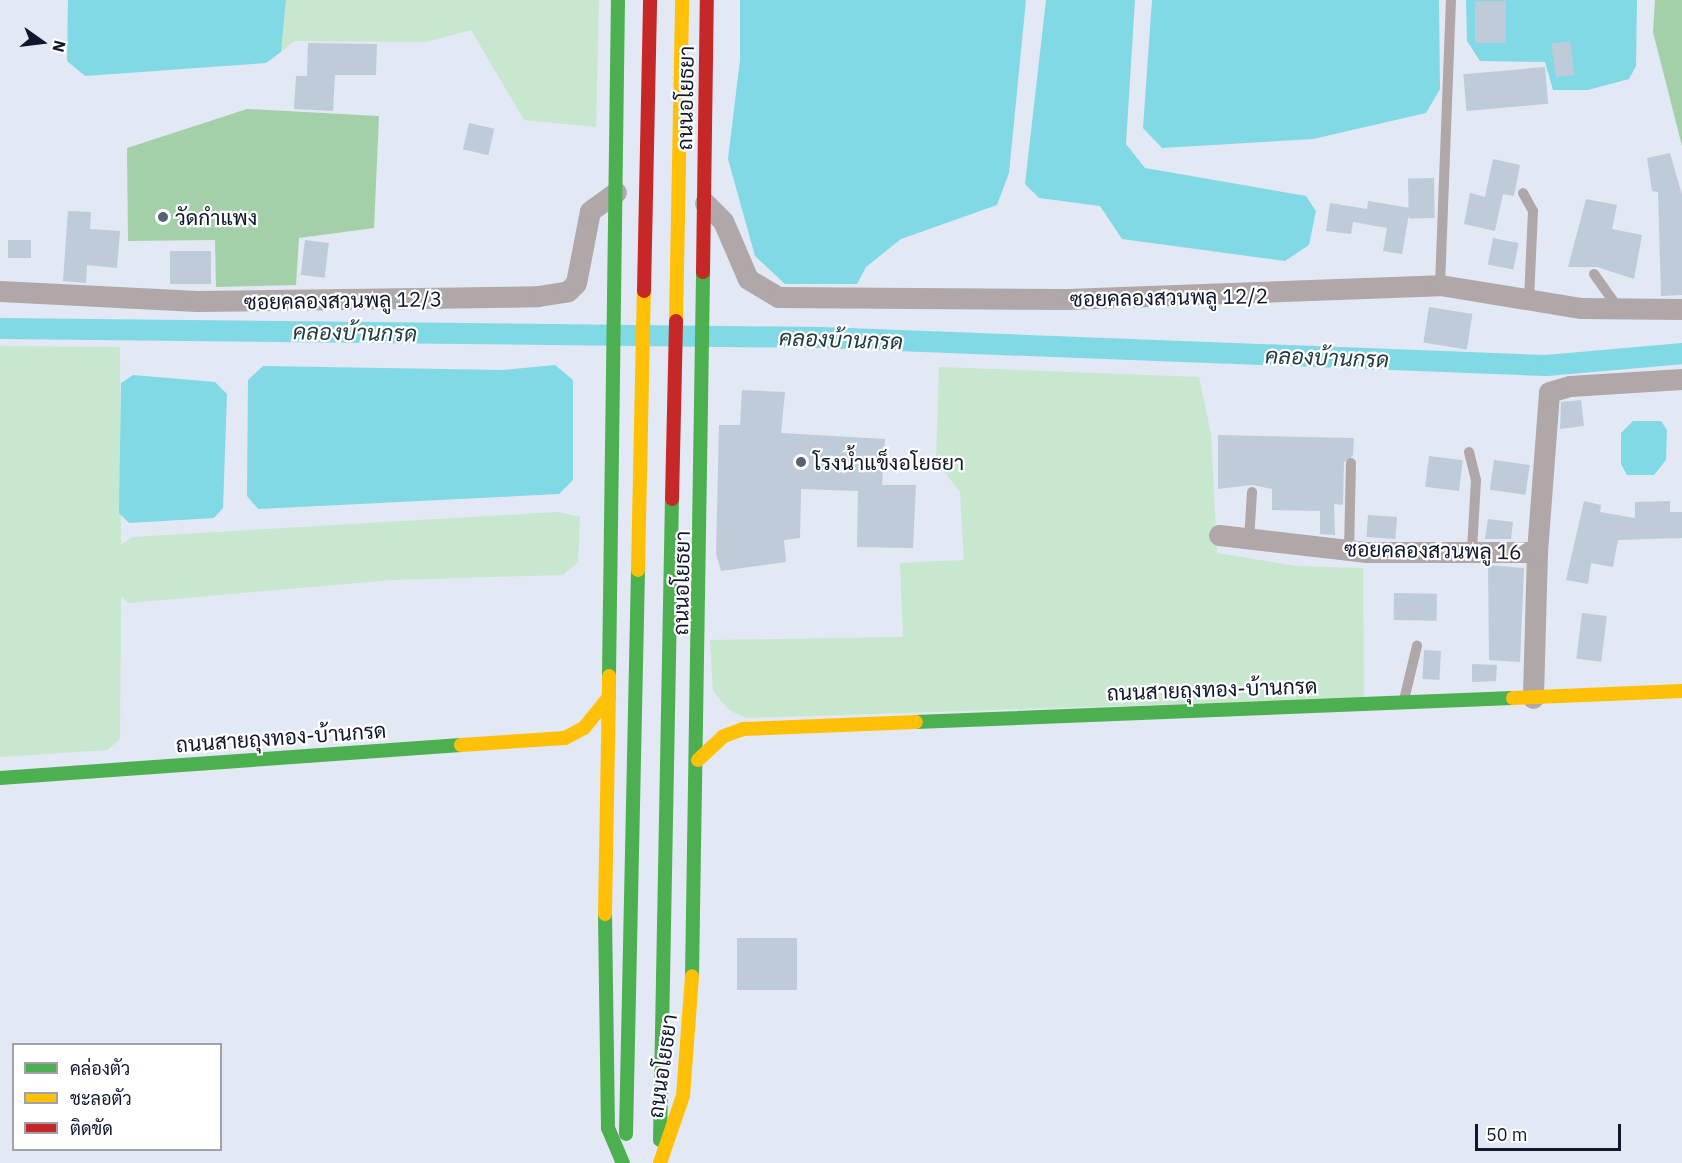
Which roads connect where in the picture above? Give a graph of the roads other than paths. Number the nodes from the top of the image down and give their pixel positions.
1 (618, 0) edge
2 (650, 0) edge
3 (682, 0) edge
4 (707, 0) edge
5 (1451, 0) edge
6 (616, 192) junction
7 (1522, 193) dead end
8 (705, 203) junction
9 (1594, 274) dead end
10 (1440, 285) junction
11 (0, 291) edge
12 (1529, 300) junction
13 (1619, 309) junction
14 (1682, 309) edge
15 (1682, 379) edge
16 (1469, 452) dead end
17 (1351, 463) dead end
18 (1252, 492) dead end
19 (1219, 535) dead end
20 (1249, 540) junction
21 (1348, 550) junction
22 (1472, 550) junction
23 (1537, 552) junction
24 (1417, 646) dead end
25 (1682, 691) edge
26 (699, 695) junction
27 (609, 697) junction
28 (1533, 698) junction
29 (1403, 703) junction
30 (711, 711) dead end
31 (724, 721) dead end
32 (743, 729) junction
33 (565, 738) junction
34 (698, 760) junction
35 (608, 777) junction
36 (0, 778) edge
37 (623, 1163) edge
38 (660, 1163) edge

1 - 6 street, ถนนอโยธยา
2 - 37 street, ถนนอโยธยา
3 - 38 street, ถนนอโยธยา
4 - 8 street, ถนนอโยธยา
5 - 10 lane
6 - 11 street, ซอยคลองสวนพลู 12/3
6 - 27 street, ถนนอโยธยา
7 - 12 lane
8 - 10 street, ซอยคลองสวนพลู 12/2
8 - 26 street, ถนนอโยธยา
9 - 13 lane
10 - 12 street, ซอยคลองสวนพลู 12/2
12 - 13 street, ซอยคลองสวนพลู 12/2
13 - 14 street, ซอยคลองสวนพลู 12/2
15 - 23 street
16 - 22 lane
17 - 21 lane
18 - 20 lane
19 - 20 street, ซอยคลองสวนพลู 16
20 - 21 street, ซอยคลองสวนพลู 16
21 - 22 street, ซอยคลองสวนพลู 16
22 - 23 street, ซอยคลองสวนพลู 16
23 - 28 street, ซอยคลองสวนพลู 16
24 - 29 lane
25 - 28 street, ถนนสายถุงทอง-บ้านกรด
26 - 30 street
26 - 34 street, ถนนอโยธยา
27 - 33 street
27 - 35 street, ถนนอโยธยา
28 - 29 street, ถนนสายถุงทอง-บ้านกรด
29 - 32 street, ถนนสายถุงทอง-บ้านกรด
31 - 32 street, ถนนสายถุงทอง-บ้านกรด
32 - 34 street, ถนนสายถุงทอง-บ้านกรด
33 - 35 street, ถนนสายถุงทอง-บ้านกรด
33 - 36 street, ถนนสายถุงทอง-บ้านกรด
34 - 38 street, ถนนอโยธยา
35 - 37 street, ถนนอโยธยา

